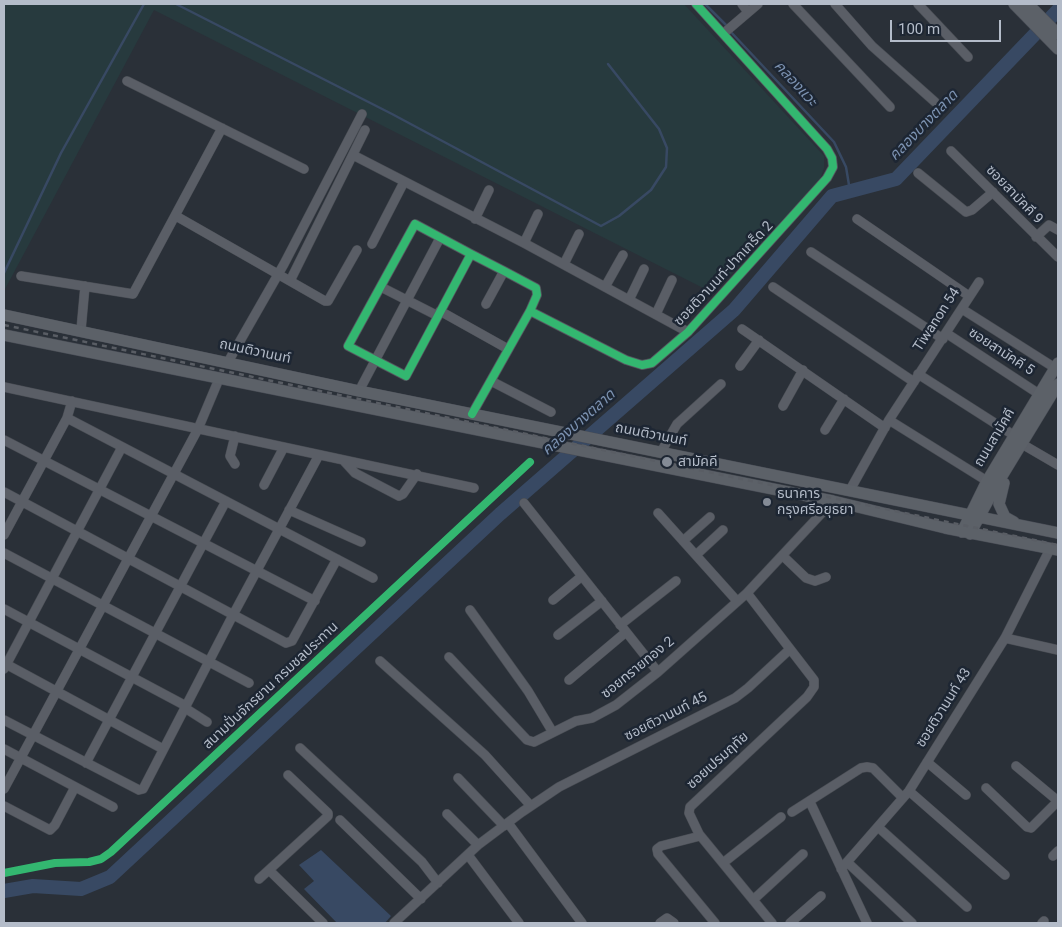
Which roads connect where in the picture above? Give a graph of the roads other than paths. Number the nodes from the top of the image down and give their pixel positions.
1 (696, 4) edge
2 (742, 4) edge
3 (758, 4) edge
4 (794, 4) edge
5 (835, 4) edge
6 (918, 4) edge
7 (1014, 4) edge
8 (1028, 4) edge
9 (748, 12) junction
10 (1036, 20) junction
11 (727, 30) junction
12 (1053, 35) edge
13 (1058, 49) edge
14 (968, 57) dead end
15 (127, 81) dead end
16 (935, 102) dead end
17 (890, 107) dead end
18 (362, 114) dead end
19 (222, 128) junction
20 (365, 130) dead end
21 (950, 151) dead end
22 (353, 156) junction
23 (304, 169) dead end
24 (918, 173) dead end
25 (404, 182) junction
26 (489, 190) dead end
27 (993, 192) junction
28 (538, 214) dead end
29 (176, 216) junction
30 (475, 219) junction
31 (857, 219) dead end
32 (1058, 230) edge
33 (579, 234) dead end
34 (1036, 237) junction
35 (440, 238) junction
36 (524, 243) junction
37 (372, 244) dead end
38 (357, 250) dead end
39 (811, 252) dead end
40 (471, 254) junction
41 (623, 255) dead end
42 (1058, 257) edge
43 (564, 264) junction
44 (644, 270) dead end
45 (504, 271) junction
46 (278, 273) junction
47 (21, 276) dead end
48 (672, 280) dead end
49 (290, 281) junction
50 (979, 282) dead end
51 (85, 286) junction
52 (381, 287) junction
53 (605, 287) junction
54 (773, 287) dead end
55 (969, 296) junction
56 (407, 300) junction
57 (629, 300) junction
58 (486, 304) dead end
59 (962, 309) junction
60 (530, 311) junction
61 (439, 314) junction
62 (656, 314) junction
63 (4, 315) edge
64 (742, 329) dead end
65 (81, 330) junction
66 (688, 332) junction
67 (4, 335) edge
68 (945, 336) junction
69 (759, 340) junction
70 (508, 349) junction
71 (376, 360) junction
72 (228, 362) junction
73 (740, 366) dead end
74 (1057, 366) edge
75 (803, 370) junction
76 (916, 378) junction
77 (220, 379) junction
78 (491, 381) junction
79 (721, 384) dead end
80 (1058, 384) edge
81 (4, 386) edge
82 (359, 391) junction
83 (1049, 398) edge
84 (844, 399) junction
85 (72, 401) junction
86 (783, 406) dead end
87 (551, 412) dead end
88 (472, 414) junction
89 (67, 418) junction
90 (887, 424) junction
91 (198, 429) junction
92 (825, 430) dead end
93 (235, 436) junction
94 (4, 440) edge
95 (1018, 440) junction
96 (122, 447) junction
97 (284, 447) junction
98 (661, 452) junction
99 (319, 455) junction
100 (1012, 460) junction
101 (44, 461) junction
102 (344, 461) junction
103 (235, 464) dead end
104 (1058, 465) edge
105 (174, 474) junction
106 (417, 474) junction
107 (987, 481) junction
108 (264, 485) dead end
109 (474, 488) dead end
110 (100, 490) junction
111 (850, 490) junction
112 (4, 492) edge
113 (982, 500) junction
114 (21, 501) junction
115 (226, 502) junction
116 (834, 502) junction
117 (524, 503) dead end
118 (289, 510) junction
119 (658, 513) dead end
120 (151, 516) junction
121 (974, 516) junction
122 (710, 517) dead end
123 (1018, 525) junction
124 (279, 529) junction
125 (723, 530) dead end
126 (76, 531) junction
127 (966, 533) junction
128 (1058, 533) edge
129 (4, 536) edge
130 (683, 541) junction
131 (361, 542) dead end
132 (204, 543) junction
133 (1054, 549) edge
134 (4, 553) edge
135 (696, 555) junction
136 (783, 556) junction
137 (127, 558) junction
138 (337, 559) junction
139 (257, 571) junction
140 (582, 576) junction
141 (826, 577) dead end
142 (51, 578) junction
143 (373, 578) dead end
144 (676, 581) dead end
145 (179, 586) junction
146 (746, 592) junction
147 (553, 600) dead end
148 (315, 601) junction
149 (602, 601) junction
150 (737, 601) junction
151 (102, 605) junction
152 (4, 609) edge
153 (470, 610) dead end
154 (233, 615) junction
155 (29, 622) junction
156 (623, 628) junction
157 (155, 633) junction
158 (558, 635) dead end
159 (1005, 638) junction
160 (79, 649) junction
161 (790, 650) junction
162 (1058, 650) edge
163 (449, 657) dead end
164 (380, 661) dead end
165 (209, 662) junction
166 (5, 666) edge
167 (658, 672) junction
168 (132, 677) junction
169 (569, 680) dead end
170 (249, 683) dead end
171 (56, 691) junction
172 (186, 707) junction
173 (108, 719) junction
174 (4, 720) edge
175 (207, 722) dead end
176 (552, 731) junction
177 (33, 735) junction
178 (4, 748) edge
179 (300, 748) dead end
180 (163, 749) junction
181 (20, 757) junction
182 (927, 762) junction
183 (86, 763) junction
184 (1016, 766) dead end
185 (288, 775) dead end
186 (458, 778) dead end
187 (75, 787) junction
188 (986, 788) dead end
189 (4, 789) edge
190 (909, 791) junction
191 (966, 795) dead end
192 (902, 798) junction
193 (1058, 801) edge
194 (810, 802) junction
195 (4, 806) edge
196 (531, 806) junction
197 (113, 808) dead end
198 (792, 812) dead end
199 (447, 814) dead end
200 (781, 817) dead end
201 (340, 820) dead end
202 (506, 824) junction
203 (878, 827) junction
204 (700, 836) junction
205 (478, 845) junction
206 (803, 854) dead end
207 (468, 855) junction
208 (723, 863) junction
209 (844, 866) junction
210 (270, 871) junction
211 (1005, 875) dead end
212 (259, 880) dead end
213 (438, 883) junction
214 (821, 896) dead end
215 (421, 898) junction
216 (753, 900) junction
217 (967, 907) dead end
218 (323, 923) edge
219 (394, 923) edge
220 (519, 923) edge
221 (582, 923) edge
222 (660, 923) edge
223 (674, 923) edge
224 (715, 923) edge
225 (772, 923) edge
226 (790, 923) edge
227 (867, 923) edge
228 (912, 923) edge

1 - 11 street, ซอยติวานนท์-ปากเกร็ด 2
2 - 9 street
3 - 9 street
4 - 17 street
5 - 16 street
6 - 14 street
7 - 10 main road
8 - 10 main road
9 - 11 street
10 - 12 main road
11 - 66 street, ซอยติวานนท์-ปากเกร็ด 2
12 - 13 main road
15 - 19 street
18 - 46 street
19 - 23 street
19 - 29 street
20 - 22 street
21 - 27 street, ซอยสามัคคี 9
22 - 25 street
22 - 49 street
24 - 27 street
25 - 30 street
25 - 37 street
26 - 30 street
27 - 34 street, ซอยสามัคคี 9
28 - 36 street
29 - 46 street
29 - 51 street
30 - 36 street
31 - 55 street
32 - 34 street
33 - 43 street
34 - 42 street, ซอยสามัคคี 9
35 - 40 street
35 - 52 street
35 - 56 street
36 - 43 street
38 - 49 street
39 - 68 street, ซอยสามัคคี 5
40 - 45 street
40 - 61 street
41 - 53 street
43 - 53 street
44 - 57 street
45 - 58 street
45 - 60 street
46 - 49 street
46 - 72 street
47 - 51 street
48 - 62 street
50 - 55 street, Tiwanon 54
51 - 65 street
52 - 56 street
52 - 71 street
53 - 57 street
54 - 76 street
55 - 59 street, Tiwanon 54
56 - 61 street
56 - 71 street
57 - 62 street
59 - 68 street, Tiwanon 54
59 - 74 street
60 - 66 street, ซอยติวานนท์-ปากเกร็ด 2
60 - 70 street
61 - 70 street
61 - 71 street
62 - 66 street
63 - 65 main road, ถนนติวานนท์
64 - 69 street
65 - 72 main road, ถนนติวานนท์
67 - 77 main road, ถนนติวานนท์
68 - 76 street, Tiwanon 54
68 - 83 street, ซอยสามัคคี 5
69 - 73 street
69 - 75 street
70 - 78 street
71 - 82 street
72 - 77 main road
72 - 82 main road, ถนนติวานนท์
74 - 83 main road, ถนนสามัคคี
75 - 84 street
75 - 86 street
76 - 90 street, Tiwanon 54
76 - 95 street
77 - 91 street
77 - 116 main road, ถนนติวานนท์
78 - 87 street
78 - 88 street
79 - 98 street
80 - 83 main road, ถนนสามัคคี
81 - 85 street
82 - 88 main road, ถนนติวานนท์
83 - 95 main road, ถนนสามัคคี
84 - 90 street
84 - 92 street
85 - 89 street
85 - 91 street
88 - 98 main road, ถนนติวานนท์
89 - 96 street
89 - 101 street
90 - 107 street
90 - 111 street, Tiwanon 54
91 - 93 street
91 - 105 street
93 - 97 street
93 - 103 street
94 - 101 street
95 - 100 main road, ถนนสามัคคี
95 - 104 street
95 - 107 main road, ถนนสามัคคี
96 - 105 street
96 - 110 street
97 - 99 street
97 - 108 street
98 - 111 main road, ถนนติวานนท์
99 - 102 street
99 - 118 street
100 - 113 main road, ถนนสามัคคี
100 - 123 main road
101 - 110 street
101 - 114 street
102 - 106 street
102 - 106 street
105 - 115 street
105 - 120 street
106 - 109 street
107 - 113 main road, ถนนสามัคคี
110 - 120 street
110 - 126 street
111 - 121 main road, ถนนติวานนท์
112 - 114 street
113 - 121 main road, ถนนสามัคคี
114 - 126 street
114 - 129 street
115 - 124 street
115 - 132 street
116 - 127 main road, ถนนติวานนท์
116 - 136 street
117 - 140 street
118 - 124 street
118 - 131 street
119 - 130 street
120 - 132 street
120 - 137 street
121 - 123 main road, ถนนติวานนท์
121 - 127 main road, ถนนสามัคคี
122 - 130 street
123 - 128 main road, ถนนติวานนท์
124 - 138 street
124 - 139 street
125 - 135 street
126 - 137 street
126 - 142 street
127 - 133 main road, ถนนติวานนท์
130 - 135 street
132 - 139 street
132 - 145 street
133 - 159 street, ซอยติวานนท์ 43
134 - 142 street
135 - 150 street
136 - 141 street
136 - 146 street
137 - 145 street
137 - 151 street
138 - 143 street
138 - 148 street
139 - 148 street
139 - 154 street
140 - 147 street
140 - 149 street
142 - 151 street
142 - 155 street
144 - 156 street
145 - 154 street
145 - 157 street
146 - 150 street, ซอยทรายทอง 2
146 - 161 street
148 - 154 street
149 - 156 street
149 - 158 street
150 - 167 street, ซอยทรายทอง 2
151 - 157 street
151 - 160 street
152 - 155 street
153 - 176 street
154 - 165 street
155 - 160 street
155 - 166 street
156 - 167 street
156 - 169 street
157 - 165 street
157 - 168 street
159 - 162 street
159 - 182 street, ซอยติวานนท์ 43
160 - 168 street
160 - 171 street
161 - 196 street, ซอยติวานนท์ 45
161 - 204 street, ซอยเปรมฤทัย
163 - 176 street, ซอยทรายทอง 2
164 - 196 street
165 - 170 street
165 - 172 street
166 - 171 street
167 - 176 street, ซอยทรายทอง 2
168 - 172 street
168 - 173 street
171 - 173 street
171 - 177 street
172 - 175 street
172 - 180 street
173 - 180 street
173 - 183 street
174 - 177 street
177 - 181 street
177 - 183 street
178 - 181 street
179 - 213 street
180 - 183 street
181 - 187 street
181 - 189 street
182 - 190 street, ซอยติวานนท์ 43
182 - 191 street
184 - 193 street
185 - 210 street
186 - 202 street
187 - 195 street
187 - 197 street
188 - 193 street
190 - 192 street, ซอยติวานนท์ 43
190 - 211 street
192 - 194 street
192 - 203 street, ซอยติวานนท์ 43
194 - 198 street
194 - 209 street
196 - 202 street, ซอยติวานนท์ 45
199 - 205 street
200 - 208 street
201 - 215 street
202 - 205 street, ซอยติวานนท์ 45
202 - 221 street
203 - 209 street, ซอยติวานนท์ 43
203 - 217 street
204 - 208 street, ซอยเปรมฤทัย
204 - 224 street
205 - 207 street, ซอยติวานนท์ 45
206 - 216 street
207 - 213 street, ซอยติวานนท์ 45
207 - 220 street
208 - 216 street, ซอยเปรมฤทัย
209 - 227 street
209 - 228 street
210 - 212 street
210 - 218 street
213 - 215 street, ซอยติวานนท์ 45
214 - 226 street
215 - 219 street, ซอยติวานนท์ 45
216 - 225 street, ซอยเปรมฤทัย
222 - 223 street

